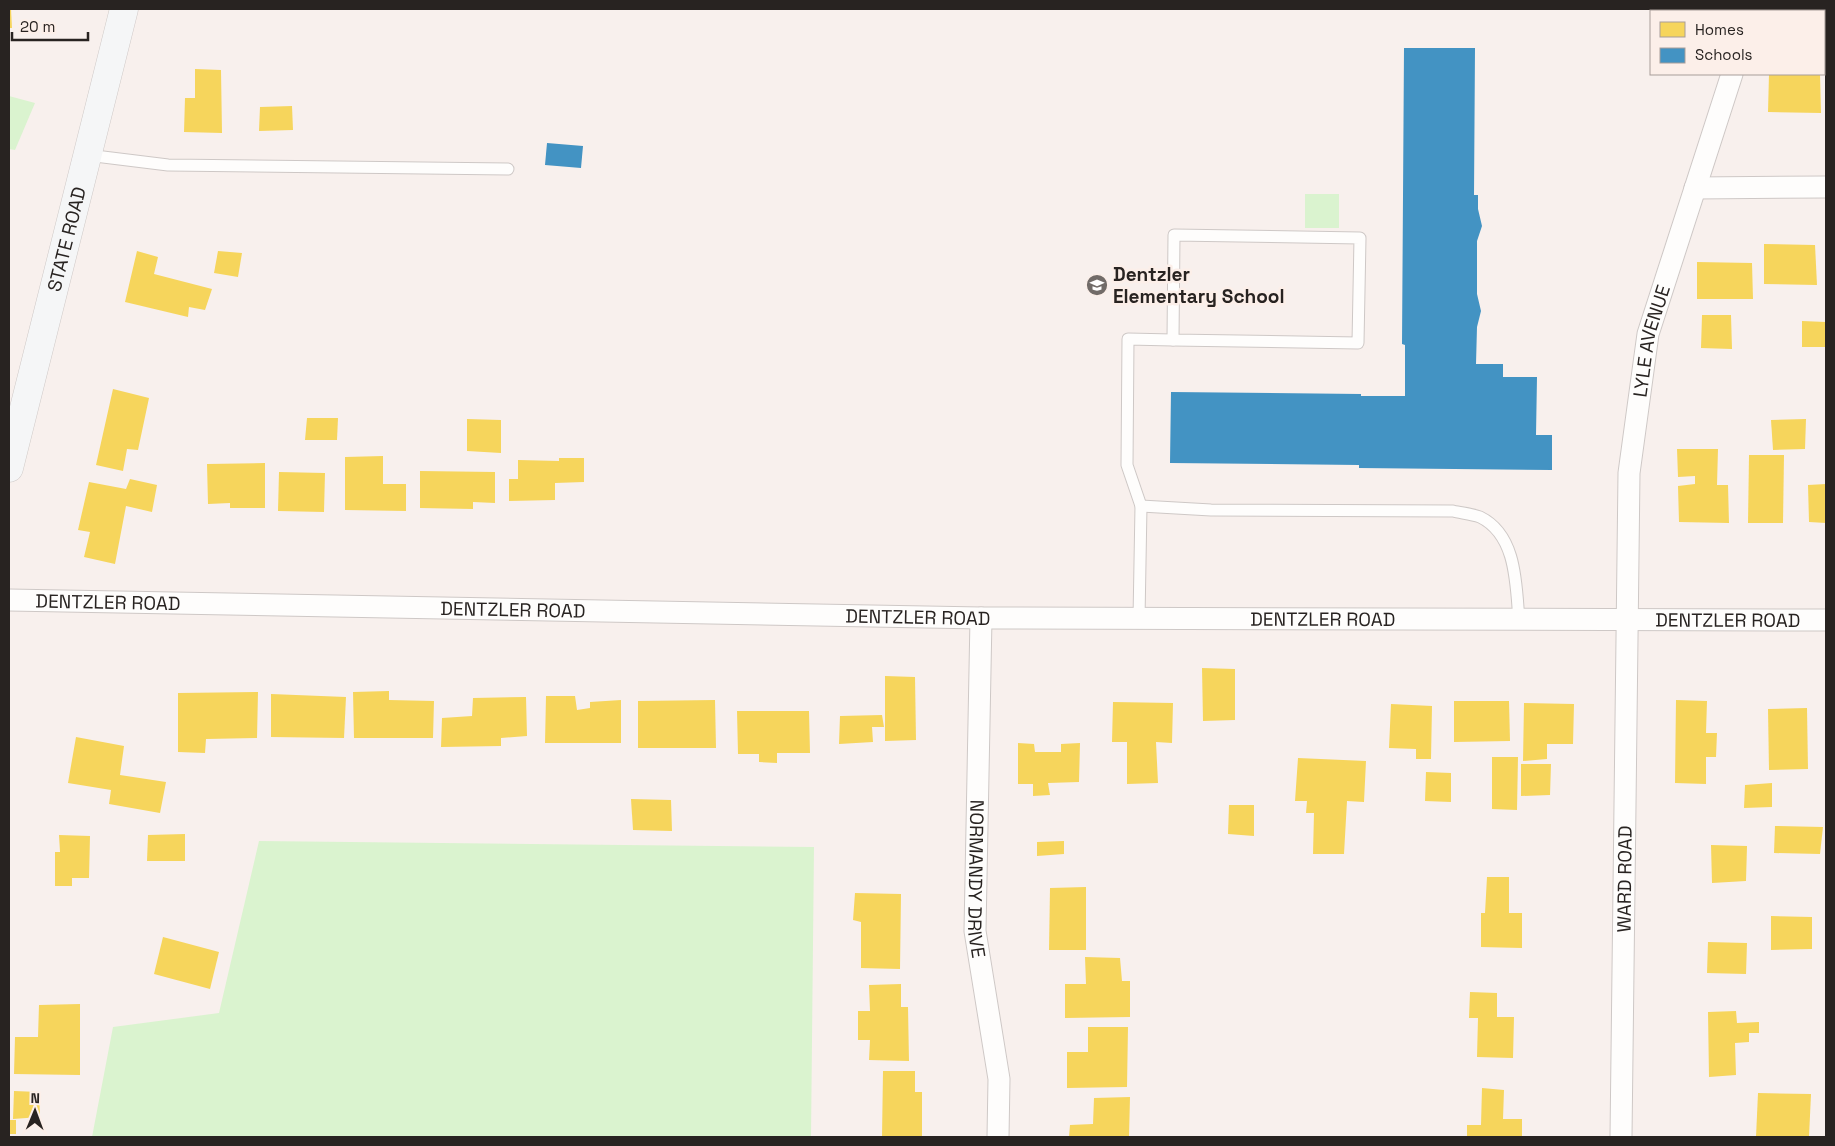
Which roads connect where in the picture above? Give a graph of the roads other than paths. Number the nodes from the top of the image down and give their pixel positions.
1 (124, 9) edge
2 (1732, 75) edge
3 (87, 155) junction
4 (508, 169) dead end
5 (1695, 188) junction
6 (1826, 188) edge
7 (1173, 340) junction
8 (9, 468) edge
9 (1141, 506) junction
10 (9, 600) edge
11 (981, 618) junction
12 (1139, 619) junction
13 (1826, 620) edge
14 (1519, 621) junction
15 (1626, 621) junction
16 (998, 1137) edge
17 (1621, 1137) edge

1 - 3 main road, STATE ROAD
2 - 5 street, LYLE AVENUE
3 - 4 lane
3 - 8 main road, STATE ROAD
5 - 6 street
5 - 15 street, LYLE AVENUE
7 - 7 lane
7 - 9 lane
9 - 12 lane
9 - 14 lane
10 - 11 street, DENTZLER ROAD
11 - 12 street, DENTZLER ROAD
11 - 16 street, NORMANDY DRIVE
12 - 14 street, DENTZLER ROAD
13 - 15 street, DENTZLER ROAD
14 - 15 street, DENTZLER ROAD
15 - 17 street, WARD ROAD

